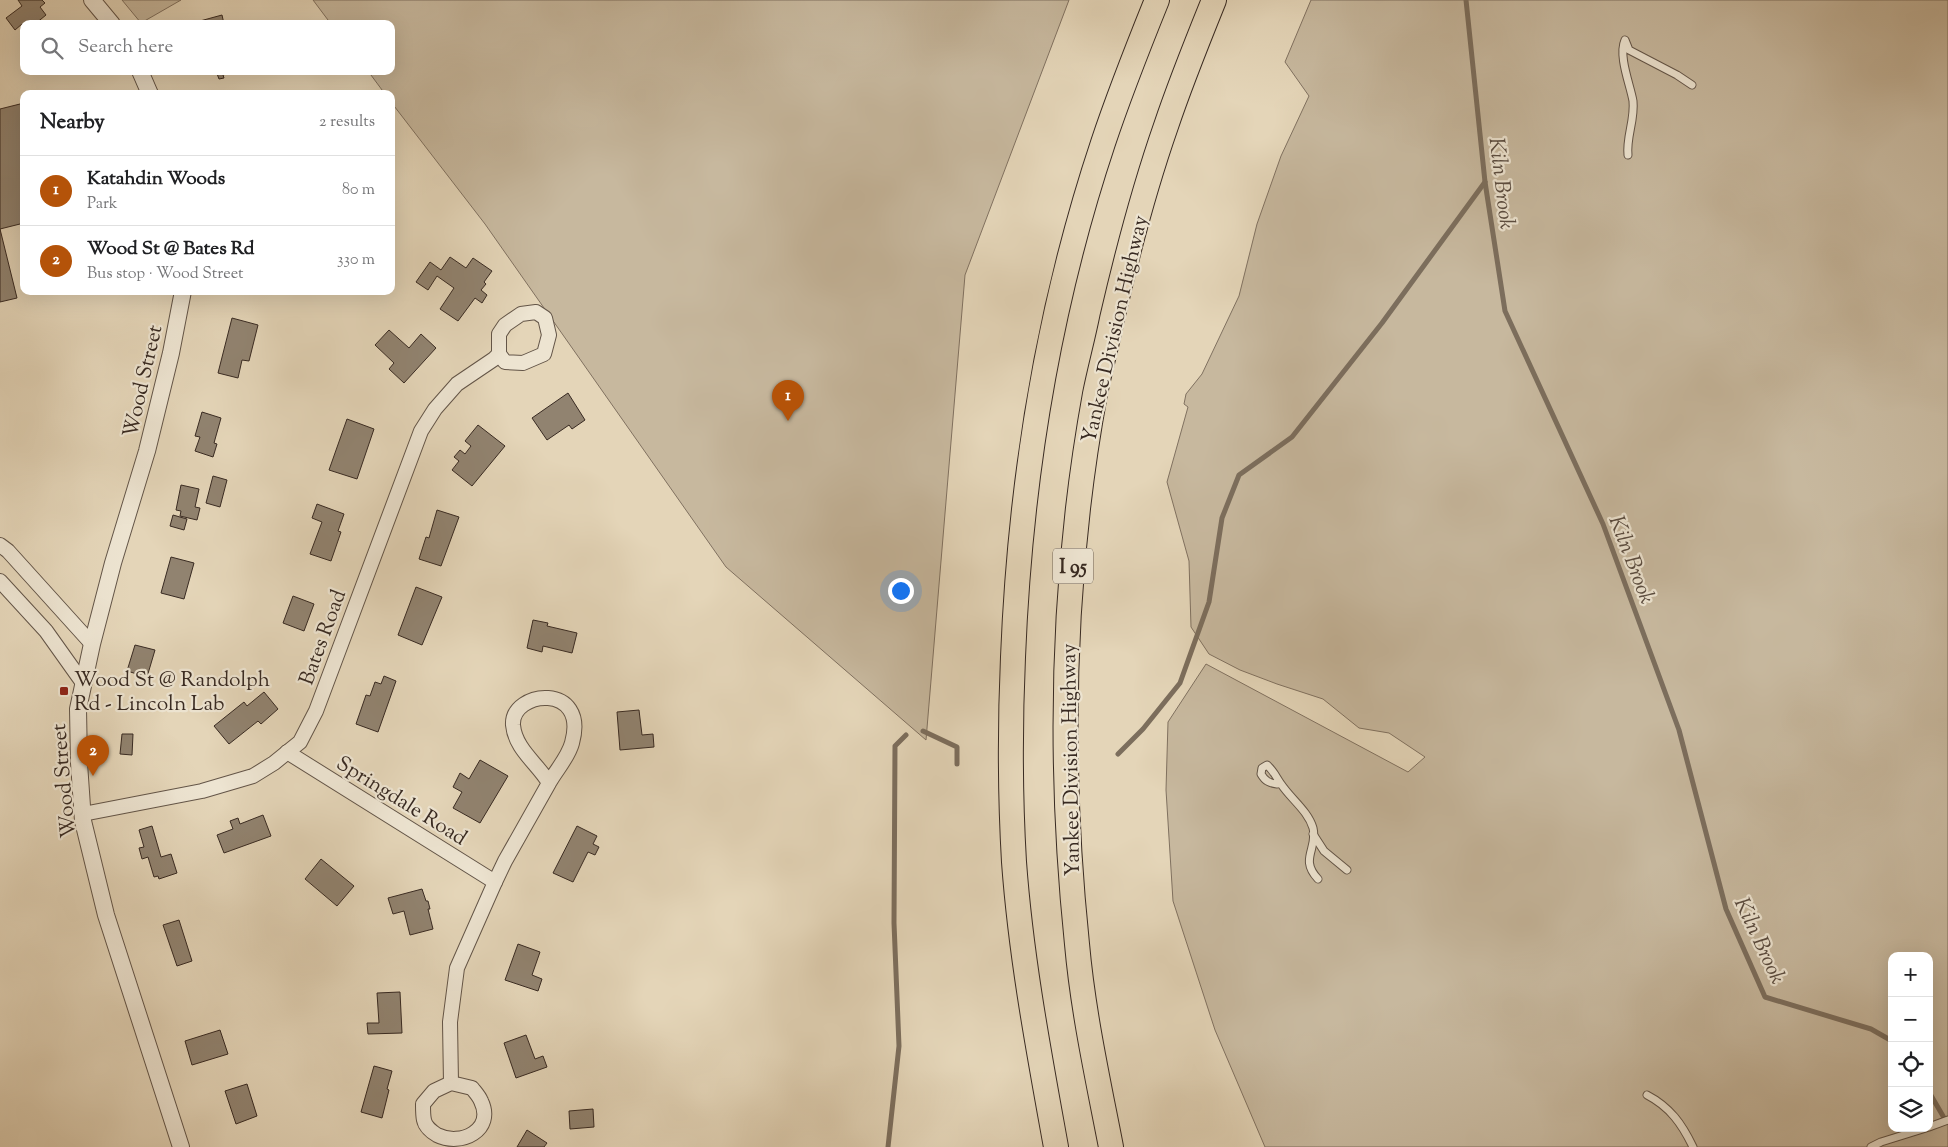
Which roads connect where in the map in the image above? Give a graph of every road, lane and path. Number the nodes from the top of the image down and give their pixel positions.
1 (92, 0) edge
2 (1157, 0) edge
3 (1214, 0) edge
4 (109, 20) edge
5 (142, 75) edge
6 (1692, 85) dead end
7 (148, 90) edge
8 (1628, 155) dead end
9 (182, 295) edge
10 (498, 354) dead end
11 (0, 545) edge
12 (0, 581) edge
13 (92, 644) junction
14 (83, 683) junction
15 (287, 752) junction
16 (549, 783) junction
17 (1277, 784) dead end
18 (82, 814) junction
19 (1313, 833) junction
20 (1347, 870) dead end
21 (1318, 879) dead end
22 (495, 882) junction
23 (451, 1083) junction
24 (1647, 1095) dead end
25 (1948, 1120) edge
26 (1933, 1126) edge
27 (1915, 1132) edge
28 (181, 1147) edge
29 (1056, 1147) edge
30 (1111, 1147) edge
31 (1693, 1147) edge
32 (1872, 1147) edge

1 - 4 street
2 - 29 highway
3 - 30 highway, Yankee Division Highway / I 95
5 - 7 street
6 - 8 lane
9 - 13 street, Wood Street
10 - 15 street, Bates Road
11 - 13 street
12 - 14 street
13 - 14 street, Wood Street
14 - 18 street, Wood Street
15 - 18 street, Bates Road
15 - 22 street, Springdale Road
16 - 16 street
16 - 22 street
17 - 19 lane
18 - 28 street, Wood Street
19 - 20 lane
19 - 21 lane
22 - 23 street
23 - 23 street
24 - 31 lane
25 - 26 lane
27 - 32 lane

